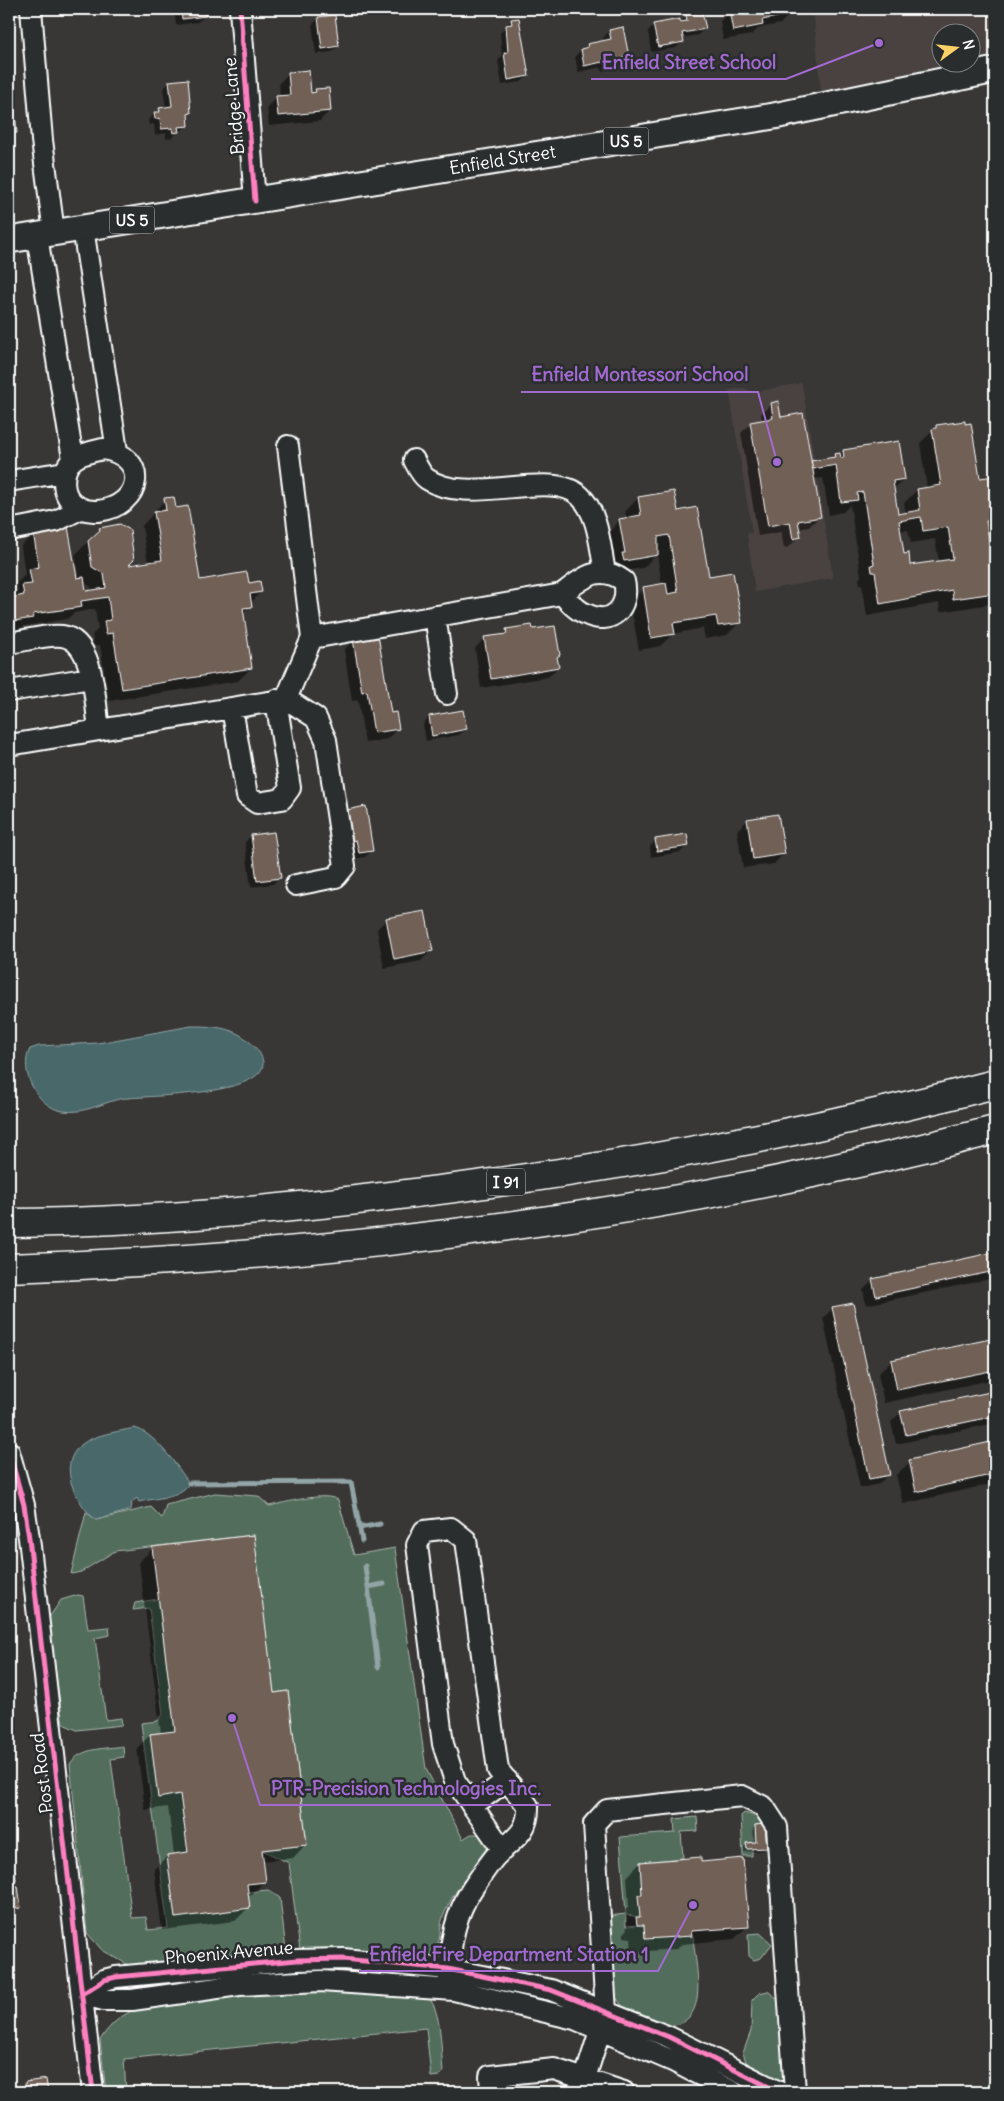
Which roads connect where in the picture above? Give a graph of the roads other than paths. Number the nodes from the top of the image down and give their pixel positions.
1 (31, 9) edge
2 (240, 9) edge
3 (995, 70) edge
4 (256, 201) junction
5 (83, 228) junction
6 (45, 234) junction
7 (9, 240) edge
8 (288, 446) dead end
9 (117, 451) junction
10 (414, 460) dead end
11 (69, 466) junction
12 (9, 481) edge
13 (80, 509) junction
14 (9, 530) edge
15 (605, 572) junction
16 (562, 594) junction
17 (435, 616) junction
18 (312, 638) junction
19 (9, 642) edge
20 (91, 678) junction
21 (9, 691) edge
22 (447, 694) dead end
23 (281, 700) junction
24 (232, 708) junction
25 (100, 730) junction
26 (9, 745) edge
27 (296, 885) dead end
28 (995, 1084) edge
29 (995, 1130) edge
30 (9, 1223) edge
31 (9, 1268) edge
32 (9, 1452) edge
33 (17, 1505) edge
34 (507, 1780) junction
35 (472, 1806) junction
36 (503, 1850) junction
37 (448, 1969) junction
38 (449, 1989) junction
39 (82, 1994) junction
40 (603, 2021) junction
41 (708, 2056) junction
42 (700, 2075) junction
43 (584, 2085) edge
44 (94, 2092) edge
45 (491, 2092) edge
46 (624, 2092) edge
47 (733, 2092) edge
48 (779, 2092) edge
49 (795, 2092) edge

1 - 6 street
2 - 4 street, Bridge Lane
3 - 4 main road, Enfield Street / US 5
4 - 5 main road, Enfield Street / US 5
5 - 6 main road, Enfield Street / US 5
5 - 9 street
6 - 7 main road, Enfield Street / US 5
6 - 11 street
8 - 18 street
9 - 11 street
9 - 13 street
10 - 15 street
11 - 12 street
11 - 13 street
13 - 14 street
15 - 16 street
15 - 16 street
16 - 17 street
17 - 18 street
17 - 22 street
18 - 23 street
19 - 20 street
20 - 21 street
20 - 25 street
23 - 24 street
23 - 24 street
23 - 27 street
24 - 25 street
25 - 26 street
28 - 30 highway, I 91
29 - 31 highway
32 - 33 street, Post Road
33 - 39 street, Post Road
34 - 35 street
34 - 35 street
34 - 36 street
35 - 36 street
36 - 37 street
37 - 38 street
37 - 39 street, Phoenix Avenue
37 - 40 street, Phoenix Avenue
38 - 39 street, Phoenix Avenue
38 - 40 street, Phoenix Avenue
39 - 44 street, Post Road
40 - 41 street, Phoenix Avenue
40 - 42 street, Phoenix Avenue
40 - 43 street
40 - 49 street
41 - 42 street
41 - 48 street, Phoenix Avenue
42 - 47 street, Phoenix Avenue
43 - 45 street
43 - 46 street

